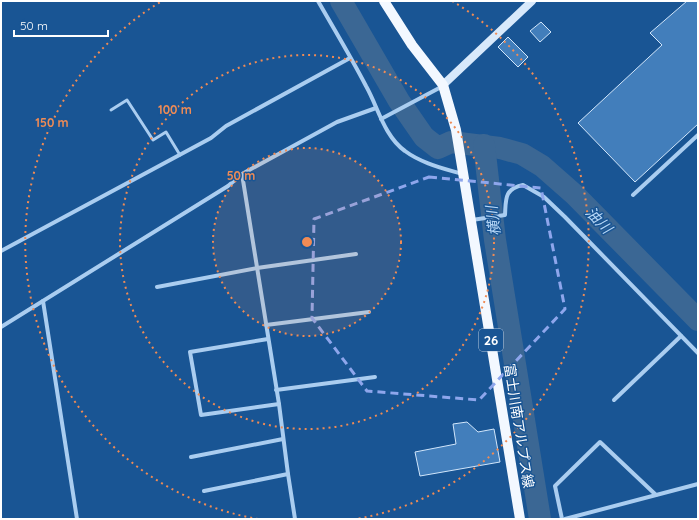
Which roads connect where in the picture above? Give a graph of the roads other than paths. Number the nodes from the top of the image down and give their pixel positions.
1 (318, 1) edge
2 (384, 1) edge
3 (532, 1) edge
4 (350, 58) junction
5 (443, 86) junction
6 (376, 108) junction
7 (111, 110) dead end
8 (381, 119) junction
9 (698, 135) edge
10 (180, 155) junction
11 (242, 174) junction
12 (464, 174) junction
13 (633, 196) dead end
14 (472, 220) junction
15 (1, 251) edge
16 (356, 254) dead end
17 (257, 268) junction
18 (156, 287) dead end
19 (44, 301) junction
20 (369, 312) dead end
21 (266, 325) junction
22 (1, 327) edge
23 (681, 336) junction
24 (268, 339) junction
25 (698, 353) edge
26 (375, 377) dead end
27 (276, 390) junction
28 (614, 400) dead end
29 (279, 404) junction
30 (283, 439) junction
31 (191, 457) dead end
32 (288, 474) junction
33 (698, 484) edge
34 (204, 491) dead end
35 (656, 495) junction
36 (572, 518) edge
37 (77, 519) edge
38 (295, 519) edge
39 (520, 519) edge
40 (562, 519) edge
41 (565, 519) edge

1 - 4 street
2 - 5 main road, 富士川南アルプス線 / 26
3 - 5 main road
4 - 6 street
4 - 10 street
5 - 8 street
5 - 12 main road, 富士川南アルプス線 / 26
6 - 8 street
6 - 11 street
7 - 10 lane
8 - 12 street
9 - 13 street
10 - 15 street
11 - 17 street
11 - 19 street
12 - 14 main road, 富士川南アルプス線 / 26
14 - 23 street
14 - 39 main road, 富士川南アルプス線 / 26
16 - 17 street
17 - 18 street
17 - 21 street
19 - 22 street
19 - 37 street
20 - 21 street
21 - 24 street
23 - 25 street
23 - 28 street
24 - 27 street
24 - 29 street
26 - 27 street
27 - 29 street
29 - 30 street
30 - 31 street
30 - 32 street
32 - 34 street
32 - 38 street
33 - 35 street
35 - 36 street
35 - 40 street
36 - 41 street

